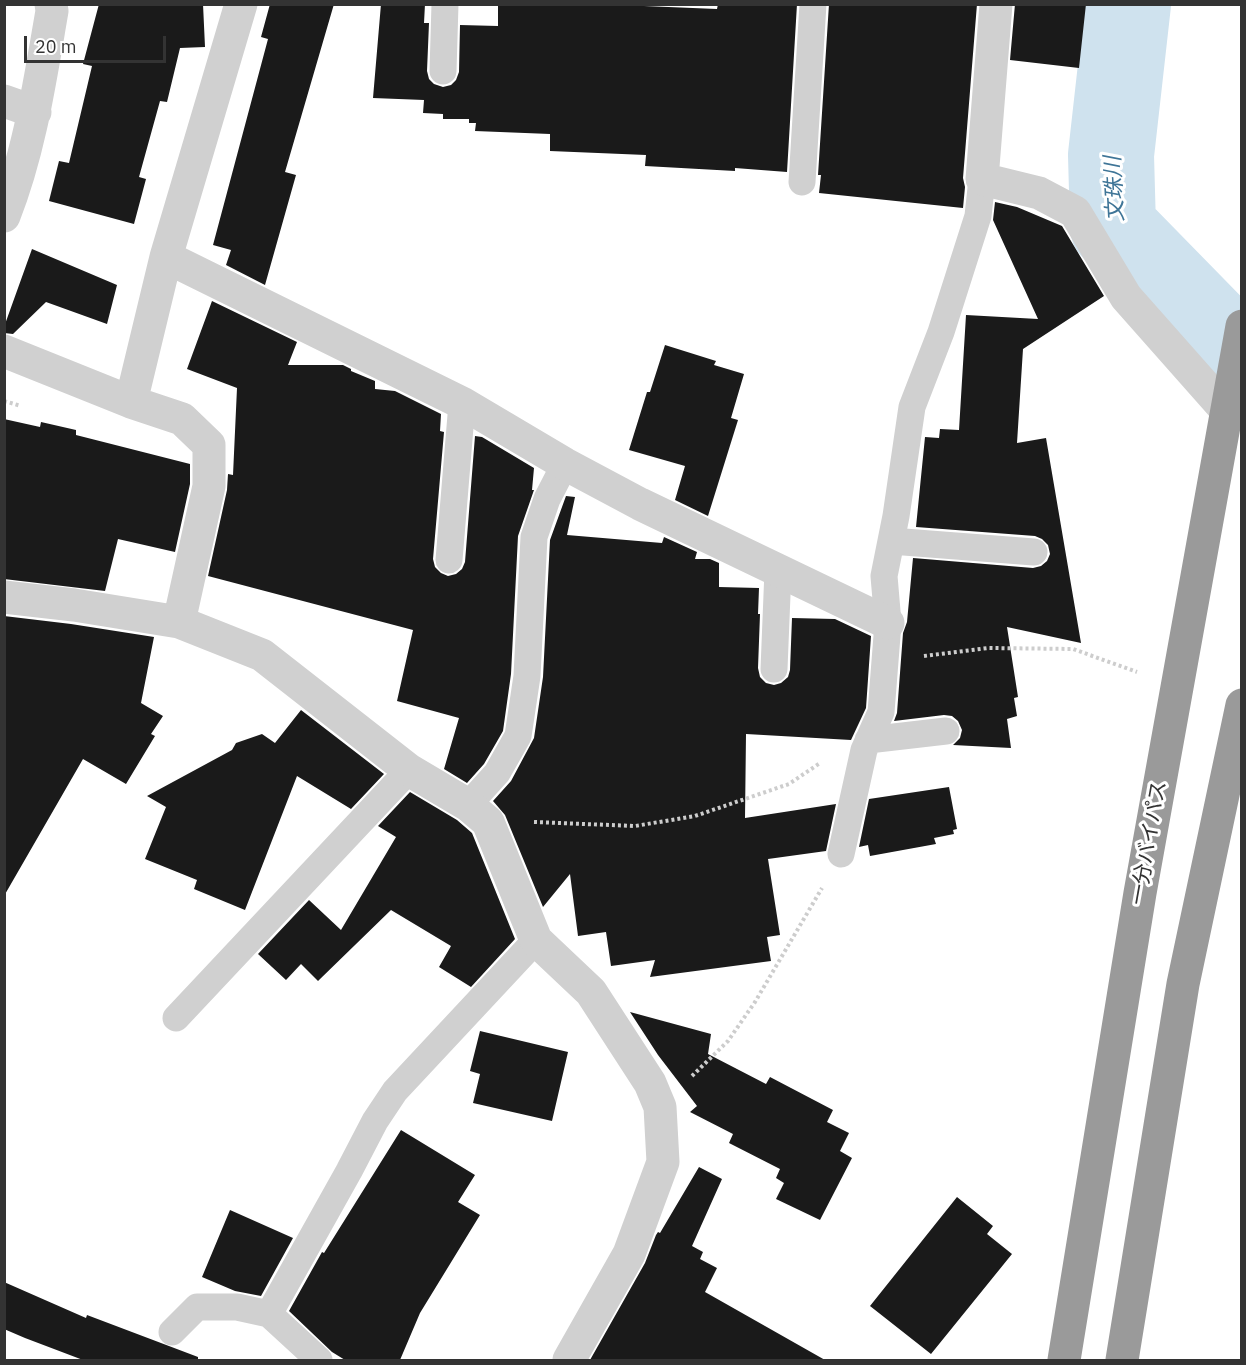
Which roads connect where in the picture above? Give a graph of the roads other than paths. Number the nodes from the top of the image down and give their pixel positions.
1 (51, 4) edge
2 (241, 4) edge
3 (445, 4) edge
4 (813, 4) edge
5 (996, 4) edge
6 (443, 71) dead end
7 (4, 101) edge
8 (35, 112) junction
9 (982, 179) junction
10 (802, 182) dead end
11 (4, 216) edge
12 (166, 257) junction
13 (1242, 326) edge
14 (4, 351) edge
15 (131, 402) junction
16 (462, 403) junction
17 (1226, 410) junction
18 (565, 464) junction
19 (891, 541) junction
20 (1034, 552) dead end
21 (449, 560) dead end
22 (778, 570) junction
23 (4, 597) edge
24 (179, 622) junction
25 (888, 623) junction
26 (774, 669) dead end
27 (1242, 705) edge
28 (946, 731) dead end
29 (868, 740) junction
30 (409, 770) junction
31 (478, 814) junction
32 (841, 854) road end
33 (536, 940) junction
34 (176, 1018) dead end
35 (269, 1314) junction
36 (172, 1332) dead end
37 (319, 1360) edge
38 (569, 1360) edge
39 (1064, 1360) edge
40 (1122, 1360) edge

1 - 8 street
2 - 12 street
3 - 6 lane
4 - 10 lane
5 - 9 street
7 - 8 street
8 - 11 street
9 - 17 street
9 - 19 lane
12 - 15 street
12 - 16 street
13 - 17 highway, 一分バイパス
14 - 15 street
15 - 24 street
16 - 18 street
16 - 21 lane
17 - 39 highway, 一分バイパス
18 - 22 street
18 - 31 lane
19 - 20 lane
19 - 25 lane
22 - 25 street
22 - 26 lane
23 - 24 street
24 - 30 street
25 - 29 lane
27 - 40 highway
28 - 29 lane
29 - 32 lane
30 - 31 street
30 - 34 lane
31 - 33 street
33 - 35 lane
33 - 38 street
35 - 36 lane
35 - 37 lane

